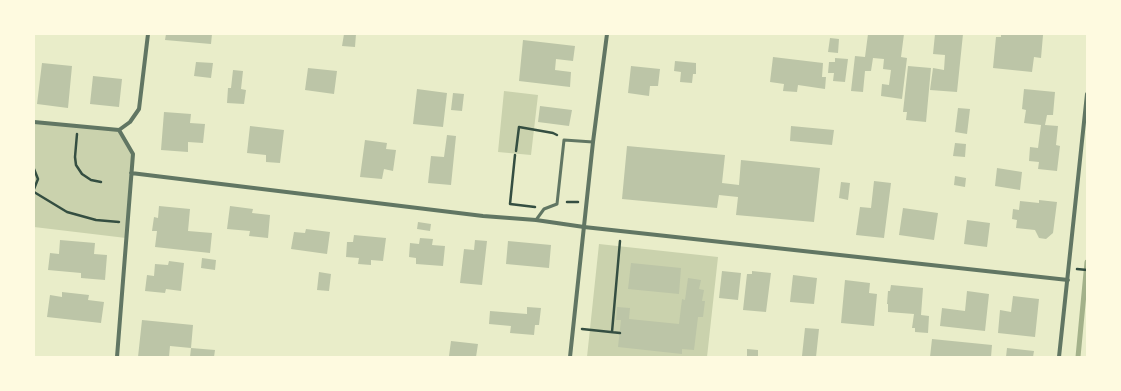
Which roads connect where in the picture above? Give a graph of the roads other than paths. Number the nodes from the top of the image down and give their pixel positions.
1 (148, 34) edge
2 (607, 34) edge
3 (1087, 94) edge
4 (34, 122) edge
5 (119, 130) junction
6 (593, 142) junction
7 (131, 173) junction
8 (536, 220) junction
9 (584, 227) junction
10 (1068, 280) junction
11 (117, 357) edge
12 (570, 357) edge
13 (1059, 357) edge

1 - 5 street
2 - 6 street
3 - 10 street
4 - 5 street
5 - 7 street
6 - 8 lane
6 - 9 street
7 - 8 street
7 - 11 street
8 - 9 street
9 - 10 street
9 - 12 street
10 - 13 street

